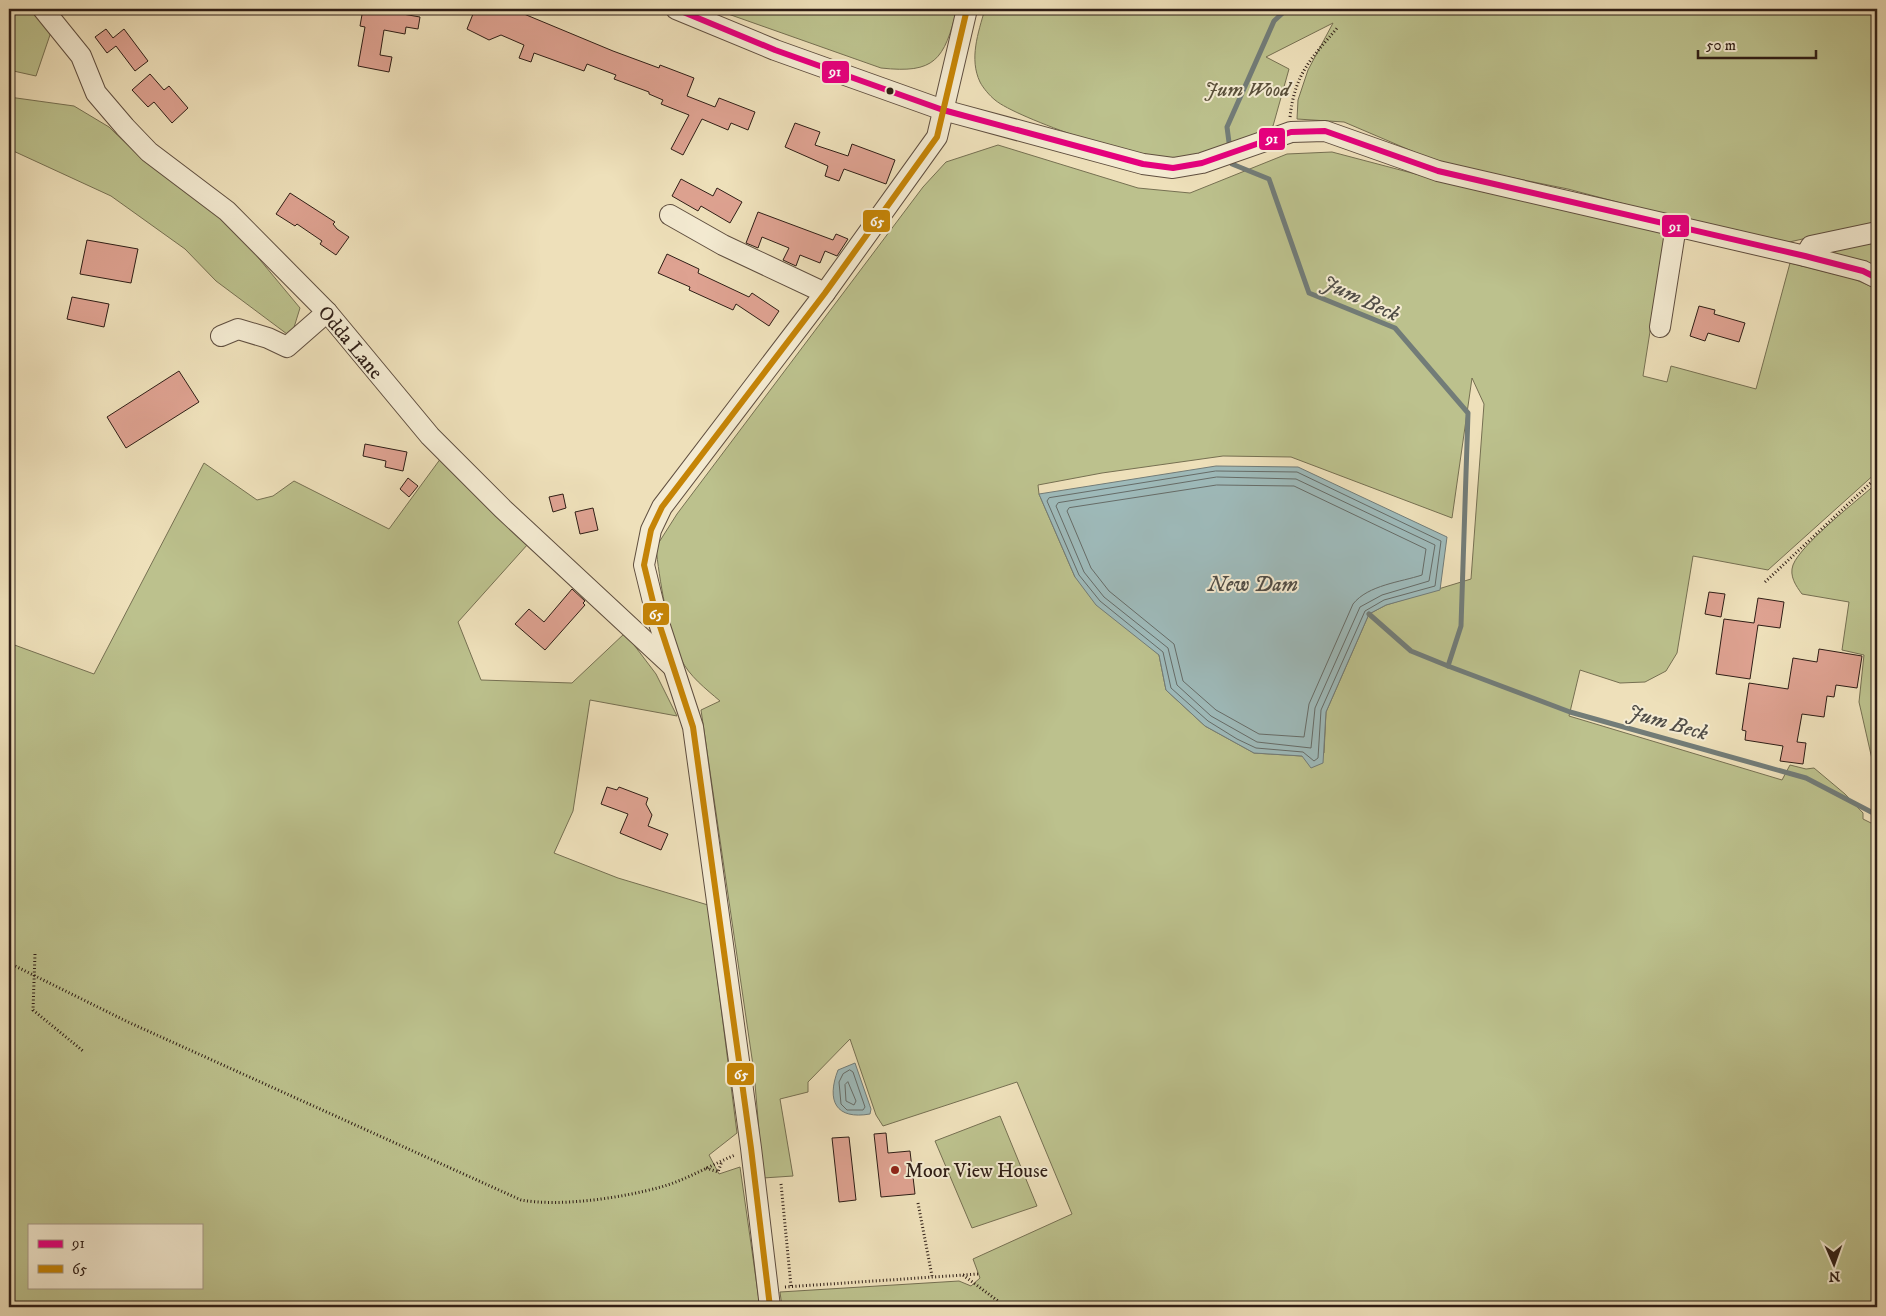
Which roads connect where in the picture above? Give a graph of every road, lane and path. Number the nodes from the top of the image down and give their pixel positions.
1 (43, 9) edge
2 (676, 9) edge
3 (967, 9) edge
4 (1338, 28) dead end
5 (943, 110) junction
6 (1291, 132) junction
7 (670, 215) dead end
8 (1676, 226) junction
9 (1877, 232) edge
10 (1805, 256) junction
11 (1877, 278) edge
12 (825, 293) junction
13 (327, 312) junction
14 (1660, 327) dead end
15 (222, 336) dead end
16 (1877, 477) edge
17 (1765, 582) dead end
18 (674, 667) junction
19 (35, 954) dead end
20 (9, 963) edge
21 (33, 975) junction
22 (83, 1051) dead end
23 (751, 1148) junction
24 (722, 1160) junction
25 (705, 1168) junction
26 (781, 1184) dead end
27 (918, 1203) dead end
28 (978, 1274) dead end
29 (963, 1275) junction
30 (932, 1276) junction
31 (770, 1307) edge
32 (1006, 1307) edge

1 - 13 street, Odda Lane
2 - 5 street
3 - 5 street
4 - 6 path
5 - 6 street
5 - 12 street
6 - 8 street
7 - 12 street
8 - 10 street
8 - 14 street
9 - 10 street
10 - 11 street
12 - 18 street
13 - 15 street
13 - 18 street, Odda Lane
16 - 17 path
18 - 23 street
19 - 21 path
20 - 21 path
21 - 22 path
21 - 25 path
23 - 24 path
23 - 31 street
24 - 25 path
24 - 25 path
26 - 30 path
27 - 30 path
28 - 29 path
29 - 30 path
29 - 32 path

